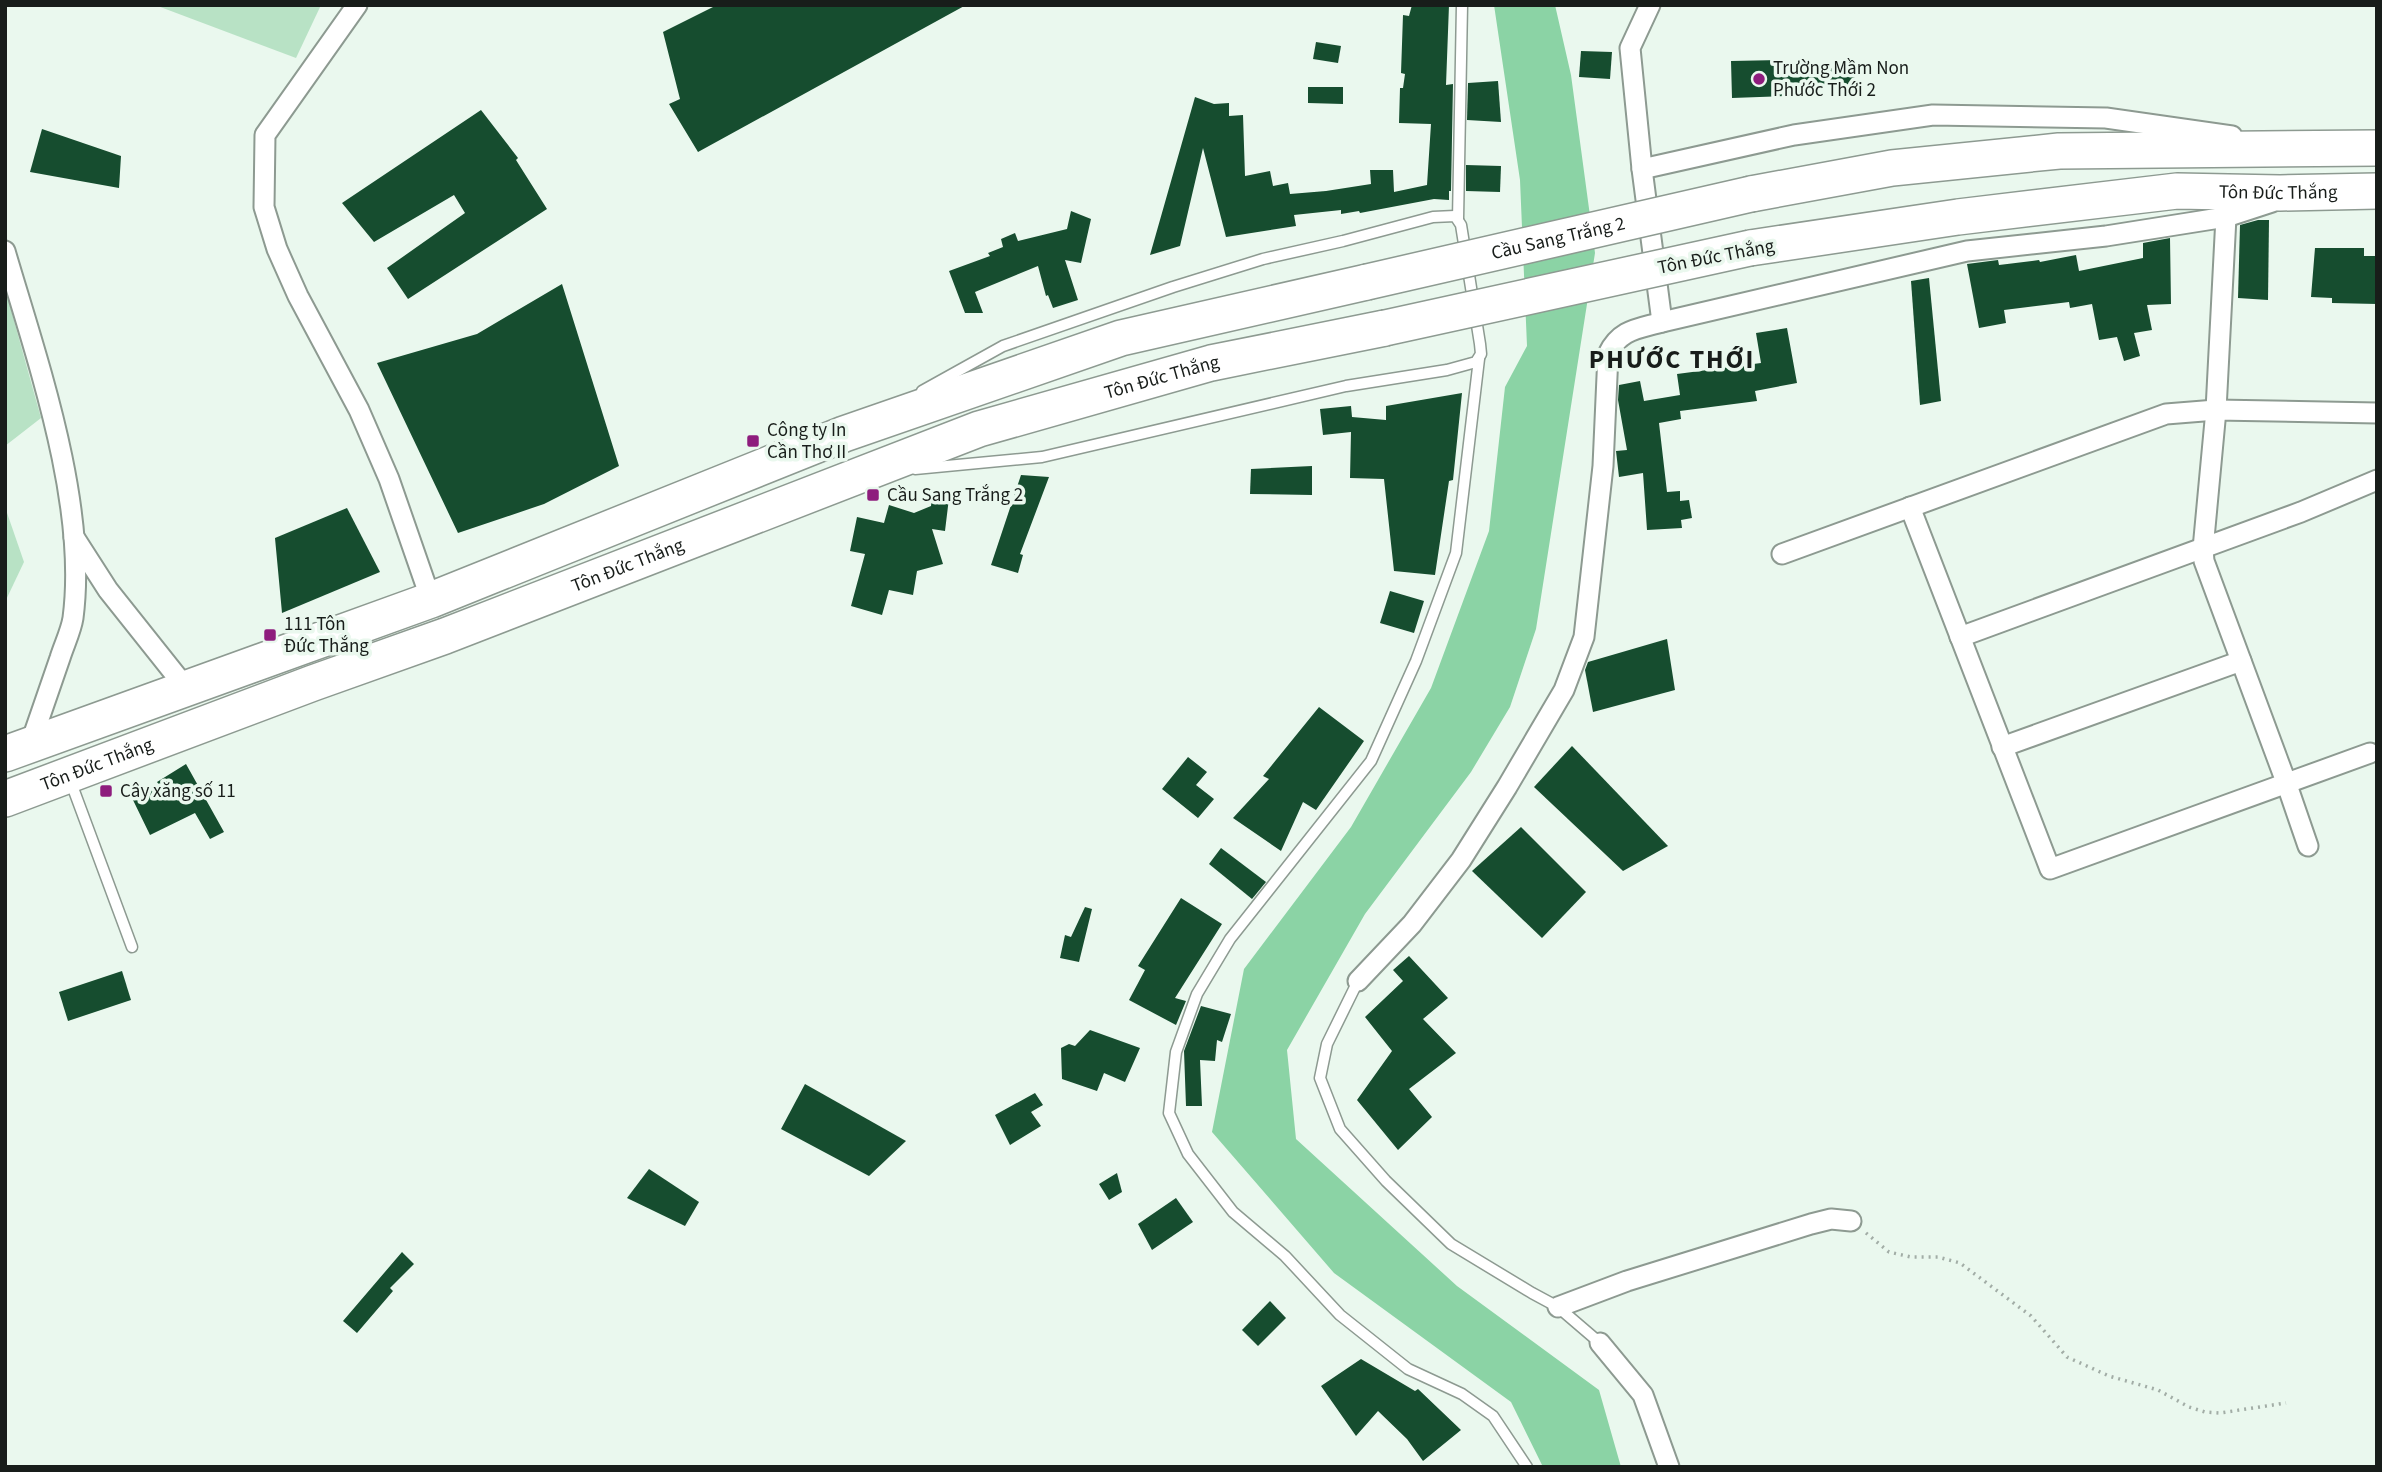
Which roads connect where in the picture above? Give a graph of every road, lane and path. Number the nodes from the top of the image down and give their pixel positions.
1 (357, 5) edge
2 (1462, 5) edge
3 (1650, 5) edge
4 (2316, 148) junction
5 (2377, 148) edge
6 (1642, 169) junction
7 (2377, 191) edge
8 (2298, 193) junction
9 (2226, 217) junction
10 (1458, 219) junction
11 (5, 251) edge
12 (1367, 282) joint
13 (1662, 322) junction
14 (1479, 359) junction
15 (918, 393) dead end
16 (905, 400) dead end
17 (2216, 410) junction
18 (2377, 413) edge
19 (844, 434) junction
20 (858, 475) junction
21 (2377, 480) edge
22 (1910, 507) junction
23 (73, 536) junction
24 (2203, 549) junction
25 (1782, 554) dead end
26 (431, 600) junction
27 (445, 636) junction
28 (1959, 637) junction
29 (2241, 660) junction
30 (186, 688) junction
31 (2003, 747) junction
32 (18, 749) edge
33 (2370, 753) dead end
34 (69, 775) junction
35 (2286, 782) junction
36 (5, 799) edge
37 (2308, 846) dead end
38 (132, 947) dead end
39 (1358, 981) joint
40 (1851, 1220) joint
41 (1558, 1307) junction
42 (1600, 1343) joint
43 (2286, 1403) dead end
44 (1527, 1467) edge
45 (1669, 1467) edge

1 - 26 street
2 - 10 lane
3 - 6 street
4 - 5 highway
4 - 6 street
4 - 12 highway, Cầu Sang Trắng 2, bridge
6 - 13 street
7 - 8 highway, Tôn Đức Thắng
8 - 9 street
8 - 20 highway, Tôn Đức Thắng, bridge
9 - 13 street
9 - 17 street
10 - 14 lane
10 - 15 lane
11 - 23 street
12 - 19 highway, Tôn Đức Thắng
13 - 39 street
14 - 20 lane
14 - 44 lane
16 - 19 lane
17 - 18 street
17 - 22 street
17 - 24 street
19 - 26 highway, Tôn Đức Thắng
20 - 27 highway, Tôn Đức Thắng
21 - 24 street
22 - 25 street
22 - 28 street
23 - 30 street
23 - 32 street
24 - 28 street
24 - 29 street
26 - 27 highway
26 - 30 highway, Tôn Đức Thắng
27 - 34 highway, Tôn Đức Thắng
28 - 31 street
29 - 31 street
29 - 35 street
30 - 32 highway, Tôn Đức Thắng
31 - 35 street
33 - 35 street
34 - 36 highway, Tôn Đức Thắng
34 - 38 lane
35 - 37 street
39 - 41 lane
40 - 41 street
40 - 43 path
41 - 42 lane
42 - 45 street

